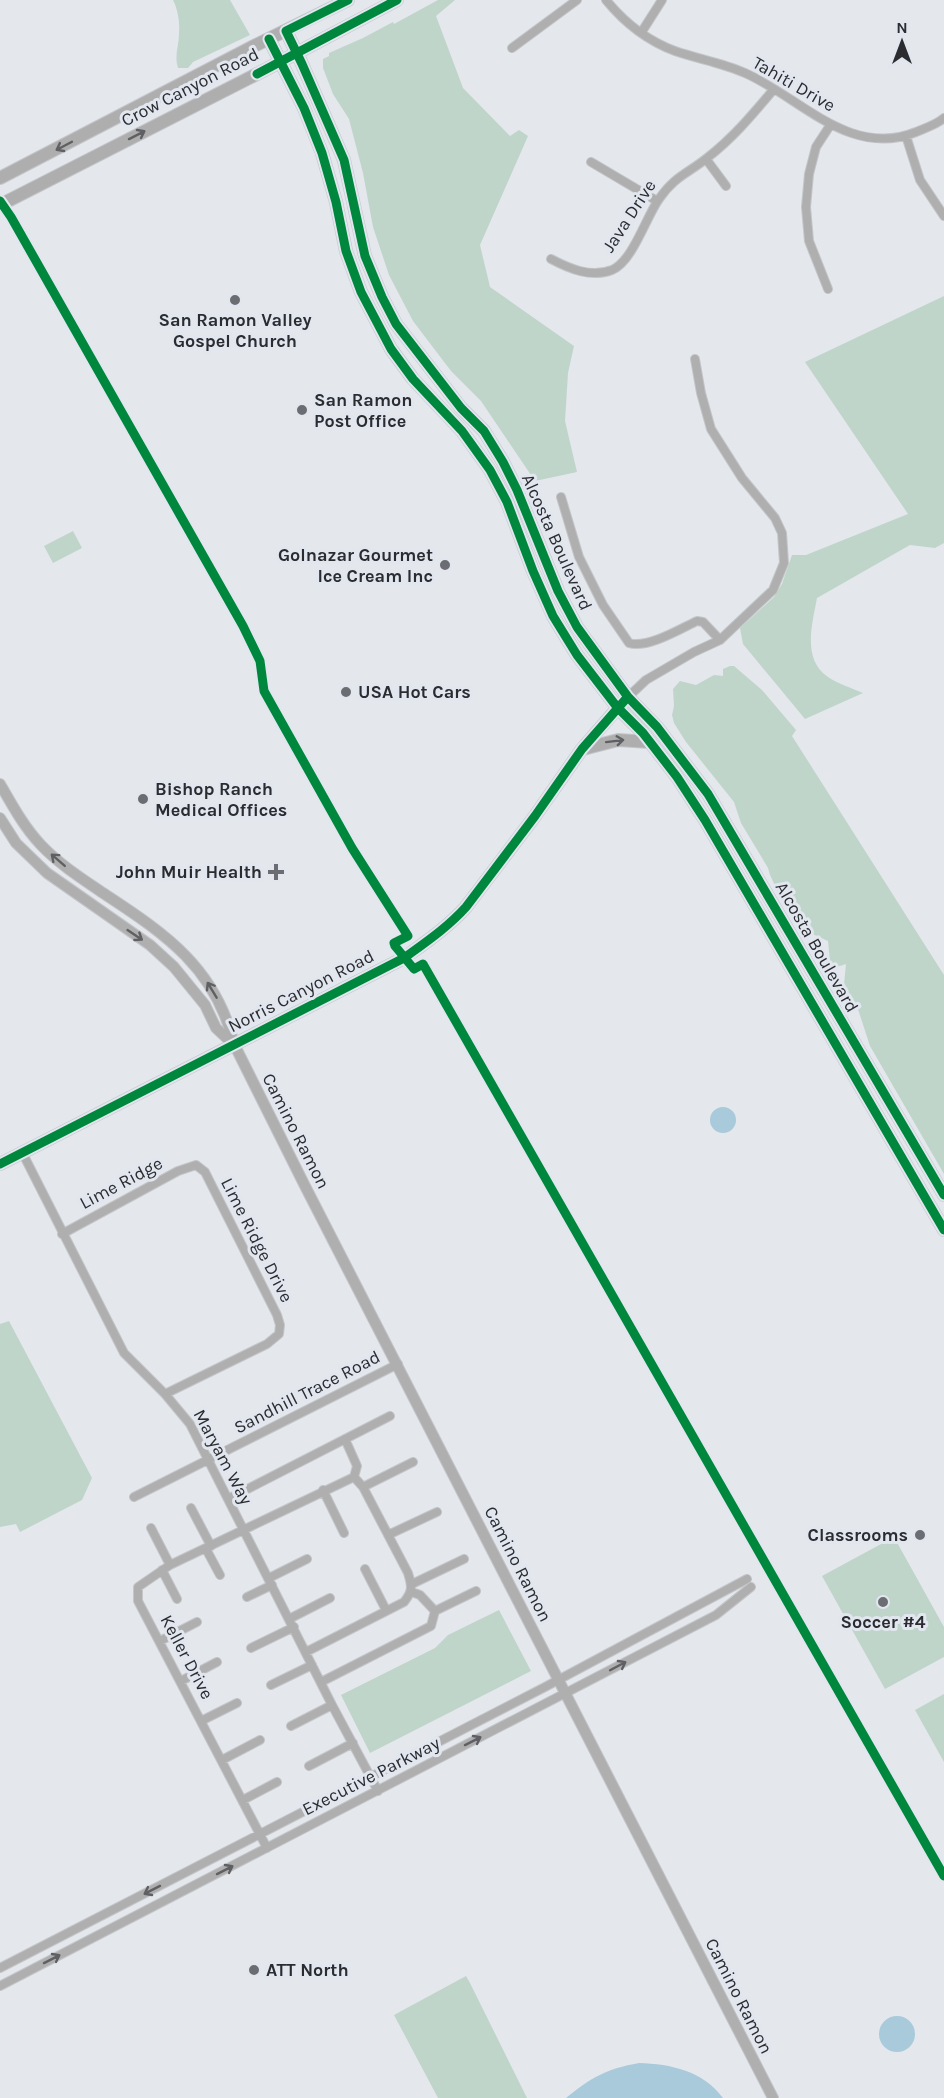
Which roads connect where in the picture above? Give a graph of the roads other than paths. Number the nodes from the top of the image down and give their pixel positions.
1 (348, 0) edge
2 (397, 0) edge
3 (577, 0) edge
4 (606, 0) edge
5 (662, 0) edge
6 (286, 31) junction
7 (641, 33) junction
8 (270, 39) junction
9 (512, 48) dead end
10 (297, 52) junction
11 (279, 61) junction
12 (774, 89) junction
13 (944, 118) edge
14 (831, 124) junction
15 (906, 136) junction
16 (706, 159) junction
17 (591, 162) dead end
18 (0, 178) edge
19 (726, 186) dead end
20 (657, 201) junction
21 (0, 205) edge
22 (944, 216) edge
23 (551, 259) dead end
24 (828, 289) dead end
25 (695, 359) dead end
26 (561, 497) dead end
27 (720, 640) junction
28 (628, 697) junction
29 (617, 707) junction
30 (650, 742) junction
31 (582, 749) junction
32 (0, 784) edge
33 (0, 818) edge
34 (234, 1044) junction
35 (22, 1152) junction
36 (0, 1164) edge
37 (196, 1165) joint
38 (944, 1195) edge
39 (944, 1230) edge
40 (62, 1234) junction
41 (398, 1364) junction
42 (165, 1394) junction
43 (390, 1416) dead end
44 (345, 1439) junction
45 (208, 1460) junction
46 (413, 1462) dead end
47 (354, 1477) junction
48 (363, 1487) junction
49 (323, 1490) junction
50 (134, 1497) dead end
51 (228, 1499) junction
52 (192, 1508) dead end
53 (437, 1512) dead end
54 (151, 1528) dead end
55 (243, 1530) junction
56 (344, 1533) dead end
57 (388, 1535) junction
58 (209, 1547) junction
59 (308, 1558) dead end
60 (464, 1558) dead end
61 (166, 1568) junction
62 (365, 1569) dead end
63 (220, 1575) dead end
64 (270, 1582) junction
65 (412, 1588) junction
66 (476, 1591) dead end
67 (247, 1597) dead end
68 (330, 1598) dead end
69 (177, 1599) dead end
70 (386, 1610) junction
71 (435, 1611) junction
72 (197, 1622) dead end
73 (291, 1623) junction
74 (160, 1641) junction
75 (251, 1648) dead end
76 (306, 1652) junction
77 (217, 1662) dead end
78 (312, 1665) junction
79 (558, 1680) junction
80 (181, 1681) junction
81 (321, 1682) junction
82 (272, 1685) dead end
83 (566, 1693) junction
84 (237, 1702) dead end
85 (332, 1704) junction
86 (201, 1721) junction
87 (291, 1726) dead end
88 (260, 1740) dead end
89 (353, 1743) junction
90 (222, 1760) junction
91 (309, 1766) dead end
92 (371, 1776) junction
93 (277, 1782) dead end
94 (378, 1791) junction
95 (243, 1800) junction
96 (279, 1824) junction
97 (259, 1834) junction
98 (287, 1838) junction
99 (267, 1848) junction
100 (0, 1968) edge
101 (0, 1986) edge
102 (773, 2098) edge

1 - 6 main road, Crow Canyon Road
2 - 10 main road, Crow Canyon Road
3 - 9 street
4 - 7 street, Tahiti Drive
5 - 7 street
6 - 8 main road, Crow Canyon Road
6 - 10 main road, Alcosta Boulevard
7 - 12 street, Tahiti Drive
8 - 11 main road, Alcosta Boulevard
8 -> 18 main road, Crow Canyon Road
10 - 11 main road, Crow Canyon Road
10 - 28 main road, Alcosta Boulevard
21 -> 11 main road, Crow Canyon Road
11 - 29 main road, Alcosta Boulevard
12 - 14 street, Tahiti Drive
12 - 16 street, Java Drive
13 - 15 street, Tahiti Drive
14 - 15 street, Tahiti Drive
14 - 24 street
15 - 22 street
16 - 19 street
16 - 20 street, Java Drive
17 - 20 street
20 - 23 street, Java Drive
25 - 27 street
26 - 27 street
27 - 28 street
28 - 29 main road, Norris Canyon Road
28 - 38 main road, Alcosta Boulevard
29 - 30 main road, Alcosta Boulevard
29 - 31 main road, Norris Canyon Road
31 -> 30 main road
30 - 39 main road, Alcosta Boulevard
31 - 34 main road, Norris Canyon Road
34 -> 32 street, Camino Ramon
33 -> 34 street, Camino Ramon
34 - 35 main road, Norris Canyon Road
34 - 41 street, Camino Ramon
35 - 36 main road, Norris Canyon Road
35 - 40 street, Maryam Way
37 - 40 street, Lime Ridge
37 - 42 street, Lime Ridge Drive
40 - 42 street, Maryam Way
41 - 45 street, Sandhill Trace Road
41 - 79 street, Camino Ramon
42 - 45 street, Maryam Way
43 - 44 street
44 - 47 street
44 - 51 street
45 - 50 street, Sandhill Trace Road
45 - 51 street, Maryam Way
46 - 48 street
47 - 48 street
47 - 49 street, Keller Drive
48 - 57 street
49 - 55 street, Keller Drive
49 - 56 street
51 - 55 street, Maryam Way
52 - 58 street
53 - 57 street
54 - 61 street
55 - 58 street, Keller Drive
55 - 64 street, Maryam Way
57 - 65 street
58 - 61 street, Keller Drive
58 - 63 street
59 - 64 street
60 - 65 street
61 - 69 street
61 - 74 street, Keller Drive
62 - 70 street
64 - 67 street
64 - 73 street, Maryam Way
65 - 70 street
65 - 71 street
66 - 71 street
68 - 73 street
70 - 76 street
71 - 81 street
72 - 74 street
73 - 75 street
73 - 76 street, Maryam Way
74 - 80 street, Keller Drive
76 - 78 street, Maryam Way
77 - 80 street
78 - 81 street, Maryam Way
78 - 82 street
79 - 83 street, Camino Ramon
83 -> 79 street, Executive Parkway
79 - 92 street, Executive Parkway
80 - 86 street, Keller Drive
81 - 85 street, Maryam Way
94 -> 83 street, Executive Parkway
83 - 102 street, Camino Ramon
84 - 86 street
85 - 87 street
85 - 89 street, Maryam Way
86 - 90 street, Keller Drive
88 - 90 street
89 - 91 street
89 - 92 street, Maryam Way
90 - 95 street, Keller Drive
92 - 94 street, Maryam Way
92 - 96 street, Executive Parkway
93 - 95 street
94 - 98 street, Executive Parkway
95 - 97 street, Keller Drive
96 - 97 street, Executive Parkway
96 - 98 street
97 - 99 street, Keller Drive
97 -> 100 street, Executive Parkway
98 - 99 street, Executive Parkway
101 -> 99 street, Executive Parkway

